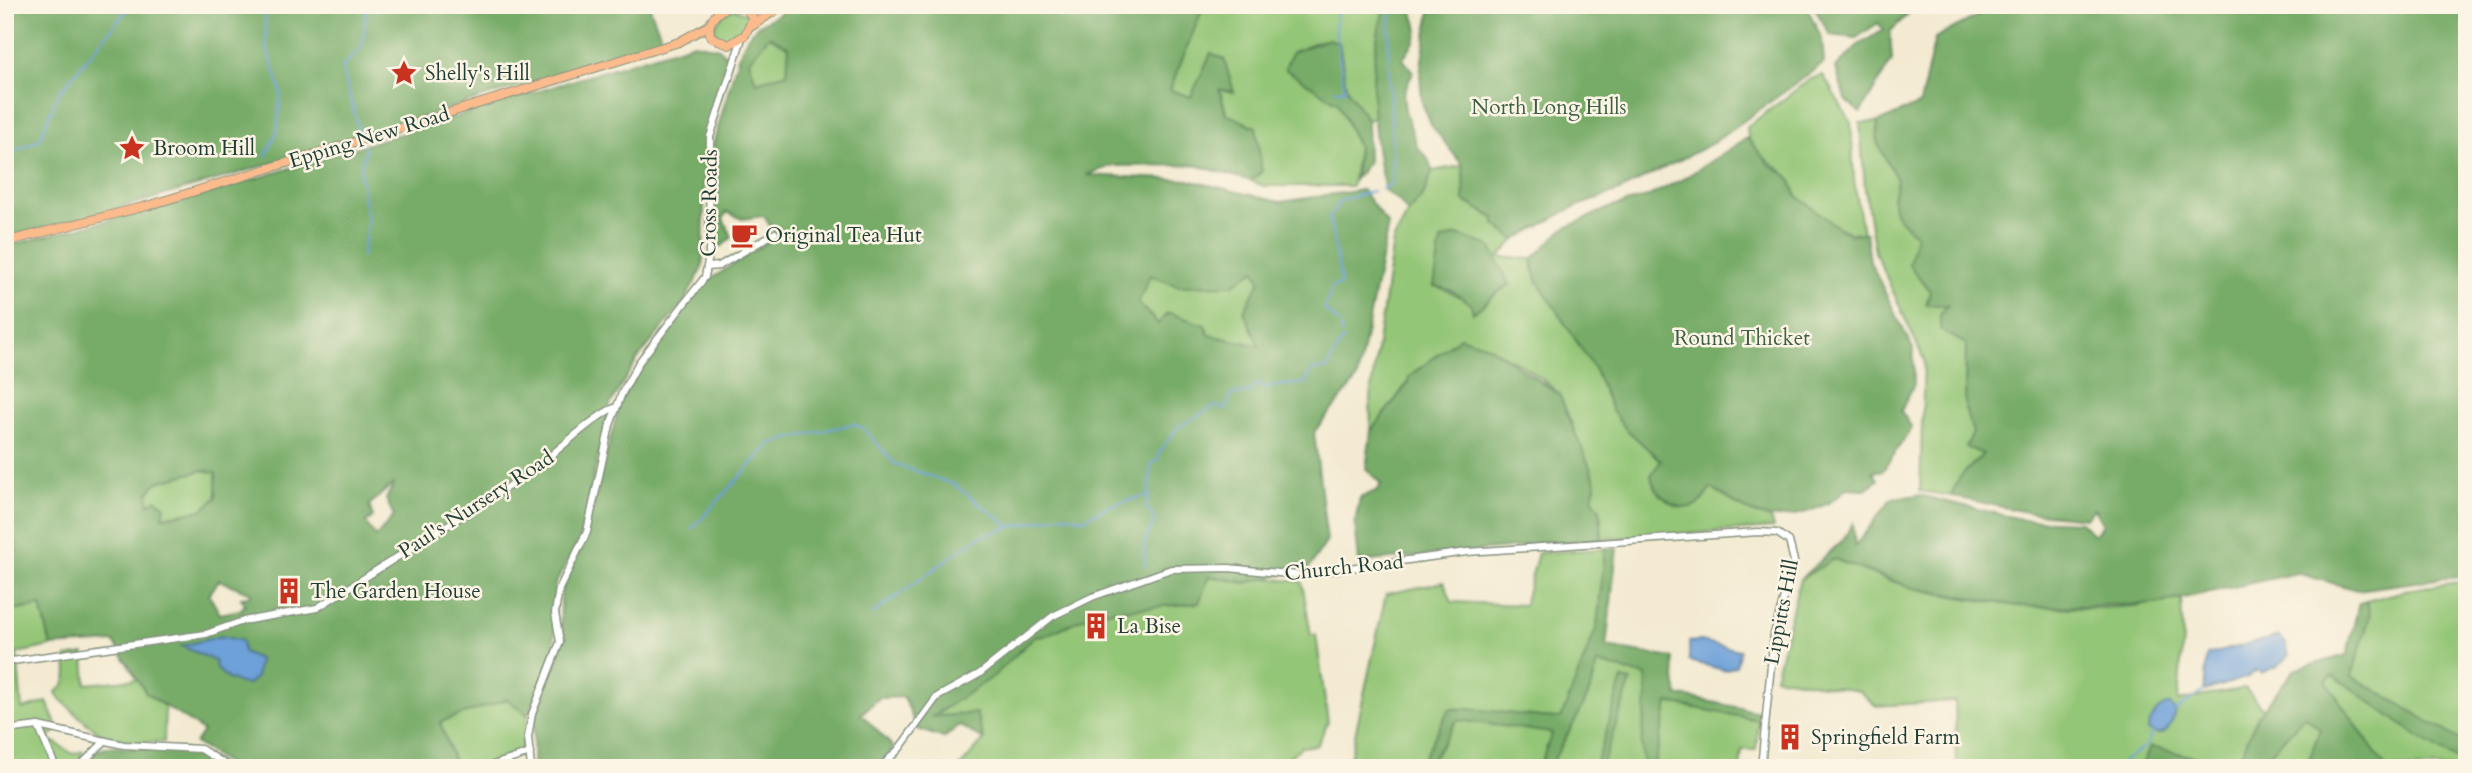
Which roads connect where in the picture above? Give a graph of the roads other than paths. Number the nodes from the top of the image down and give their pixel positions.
1 (728, 5) edge
2 (779, 7) edge
3 (749, 11) junction
4 (708, 26) junction
5 (752, 26) junction
6 (690, 38) junction
7 (742, 38) junction
8 (715, 40) junction
9 (726, 44) junction
10 (735, 58) junction
11 (775, 233) dead end
12 (5, 242) edge
13 (708, 267) junction
14 (616, 408) junction
15 (1789, 541) joint
16 (5, 662) edge
17 (38, 726) junction
18 (5, 730) edge
19 (105, 741) junction
20 (530, 753) junction
21 (56, 768) edge
22 (78, 768) edge
23 (231, 768) edge
24 (484, 768) edge
25 (531, 768) edge
26 (880, 768) edge
27 (1761, 768) edge

1 - 3 main road
1 - 4 main road
2 - 3 main road
2 - 5 main road
3 - 5 main road
4 - 6 main road, Epping New Road
4 - 8 main road
5 - 7 main road
6 - 8 main road, Epping New Road
6 - 12 main road, Epping New Road
7 - 9 main road
7 - 10 street, Cross Roads
8 - 9 main road
9 - 10 street
10 - 13 street, Cross Roads
11 - 13 street
13 - 14 street, Cross Roads
14 - 16 street, Paul's Nursery Road
14 - 20 street, Cross Roads
15 - 26 street, Church Road
15 - 27 street, Lippitts Hill
17 - 18 street
17 - 19 street
17 - 21 street
19 - 22 street
19 - 23 street
20 - 24 street
20 - 25 street, Cross Roads

